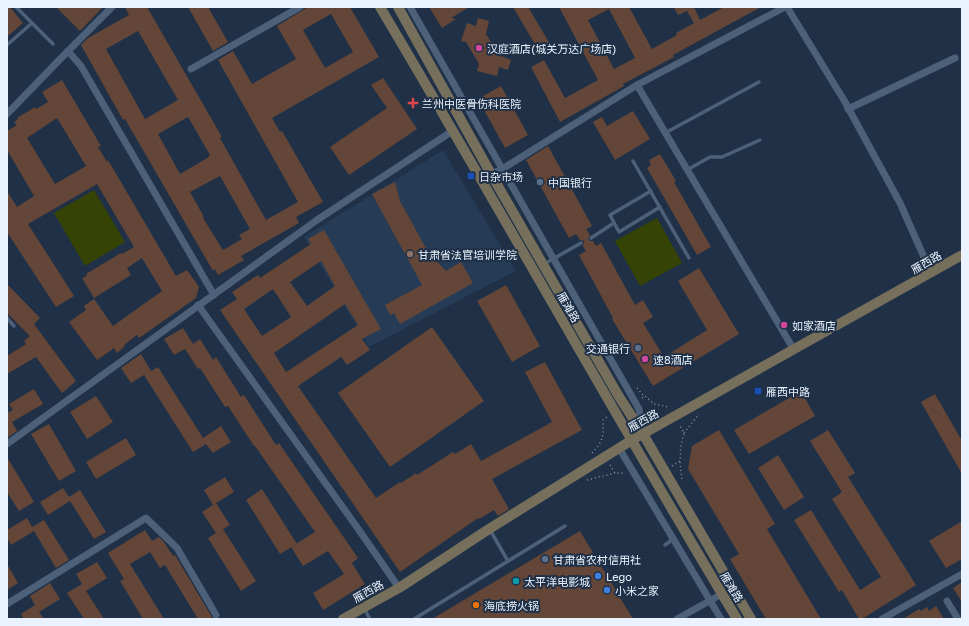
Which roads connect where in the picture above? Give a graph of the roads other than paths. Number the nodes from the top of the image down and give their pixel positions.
1 (16, 7) edge
2 (112, 7) edge
3 (300, 7) edge
4 (380, 7) edge
5 (398, 7) edge
6 (410, 7) edge
7 (786, 7) edge
8 (32, 23) junction
9 (53, 44) dead end
10 (7, 45) edge
11 (68, 51) junction
12 (955, 58) dead end
13 (191, 69) dead end
14 (759, 82) dead end
15 (637, 85) junction
16 (848, 110) junction
17 (7, 114) edge
18 (454, 130) junction
19 (665, 132) junction
20 (760, 140) dead end
21 (633, 161) dead end
22 (502, 168) junction
23 (687, 170) junction
24 (491, 174) junction
25 (482, 179) junction
26 (651, 191) junction
27 (660, 207) junction
28 (614, 223) junction
29 (591, 238) dead end
30 (581, 243) dead end
31 (962, 255) edge
32 (554, 258) junction
33 (689, 258) dead end
34 (544, 264) junction
35 (534, 269) junction
36 (931, 273) junction
37 (214, 295) junction
38 (198, 305) junction
39 (7, 318) edge
40 (14, 326) dead end
41 (794, 350) junction
42 (643, 434) junction
43 (632, 440) junction
44 (7, 444) edge
45 (619, 448) junction
46 (565, 526) dead end
47 (489, 529) junction
48 (673, 539) junction
49 (665, 544) dead end
50 (508, 561) junction
51 (962, 574) edge
52 (399, 588) junction
53 (722, 594) junction
54 (710, 600) junction
55 (947, 601) dead end
56 (7, 604) edge
57 (363, 607) junction
58 (216, 615) dead end
59 (343, 619) edge
60 (370, 619) edge
61 (414, 619) edge
62 (677, 619) edge
63 (721, 619) edge
64 (737, 619) edge
65 (751, 619) edge
66 (882, 619) edge
67 (958, 619) edge

1 - 8 lane
2 - 11 street
3 - 13 street
4 - 18 main road, 雁滩路
5 - 24 main road, 雁滩路
6 - 22 street
7 - 15 street
7 - 16 street
8 - 9 lane
8 - 10 lane
11 - 17 street
11 - 37 street
12 - 16 street
14 - 19 lane
15 - 19 street
15 - 22 street
16 - 36 street
18 - 25 main road, 雁滩路
18 - 37 street
19 - 23 street
20 - 23 lane
21 - 26 lane
22 - 24 street
22 - 32 street
23 - 41 street
24 - 25 street
24 - 34 main road, 雁滩路
25 - 35 main road, 雁滩路
26 - 27 lane
26 - 28 lane
27 - 28 lane
27 - 33 lane
28 - 29 lane
30 - 32 lane
31 - 36 main road, 雁西路
32 - 34 lane
32 - 42 street
34 - 35 lane
34 - 42 main road, 雁滩路
35 - 43 main road, 雁滩路
36 - 41 main road, 雁西路
37 - 38 street
38 - 44 street
38 - 52 street
39 - 40 lane
41 - 42 main road, 雁西路
42 - 43 main road, 雁西路
42 - 65 main road, 雁滩路
43 - 45 main road, 雁西路
43 - 53 main road, 雁滩路
45 - 47 main road, 雁西路
45 - 48 street
46 - 50 lane
47 - 50 lane
47 - 52 main road, 雁西路
48 - 49 lane
48 - 54 street
50 - 61 lane
51 - 66 street
52 - 57 main road, 雁西路
53 - 54 street
53 - 64 main road, 雁滩路
54 - 62 street
54 - 63 street
55 - 67 street
56 - 58 street
57 - 59 main road, 雁西路
57 - 60 lane

